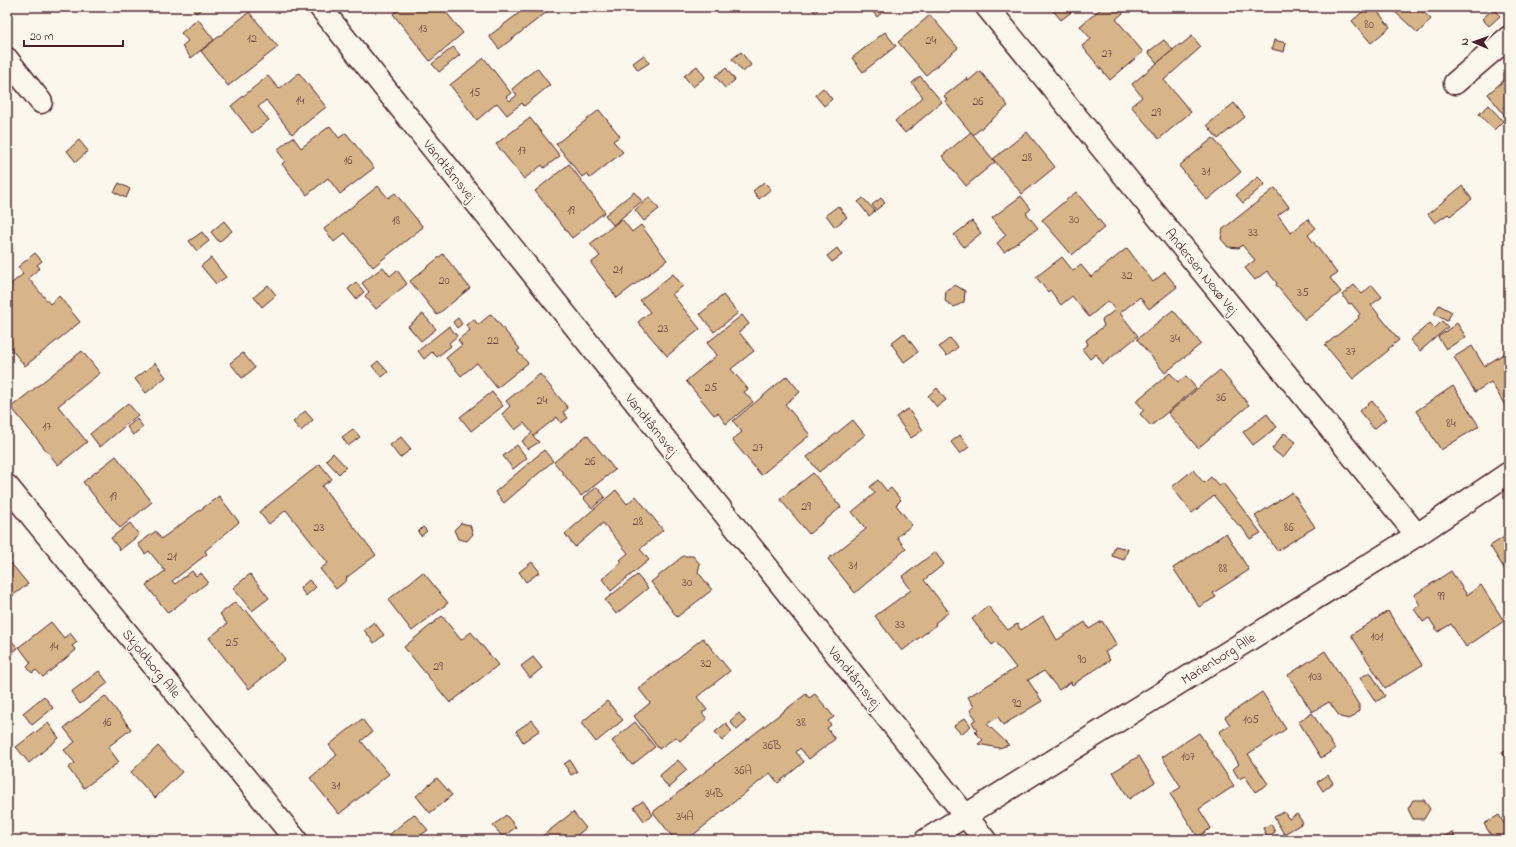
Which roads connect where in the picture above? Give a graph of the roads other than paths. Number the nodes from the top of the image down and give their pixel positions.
1 (320, 7) edge
2 (987, 7) edge
3 (1509, 37) edge
4 (7, 59) edge
5 (1455, 84) dead end
6 (41, 102) dead end
7 (1509, 473) edge
8 (7, 486) edge
9 (1417, 534) junction
10 (965, 815) junction
11 (296, 840) edge
12 (926, 840) edge
13 (985, 840) edge

1 - 10 street, Vandtårnsvej
2 - 9 street, Andersen Nexø Vej
3 - 5 street
4 - 6 street
7 - 9 street, Marienborg Alle
8 - 11 street, Skjoldborg Alle
9 - 10 street, Marienborg Alle
10 - 12 street, Marienborg Alle
10 - 13 street, Vandtårnsvej

